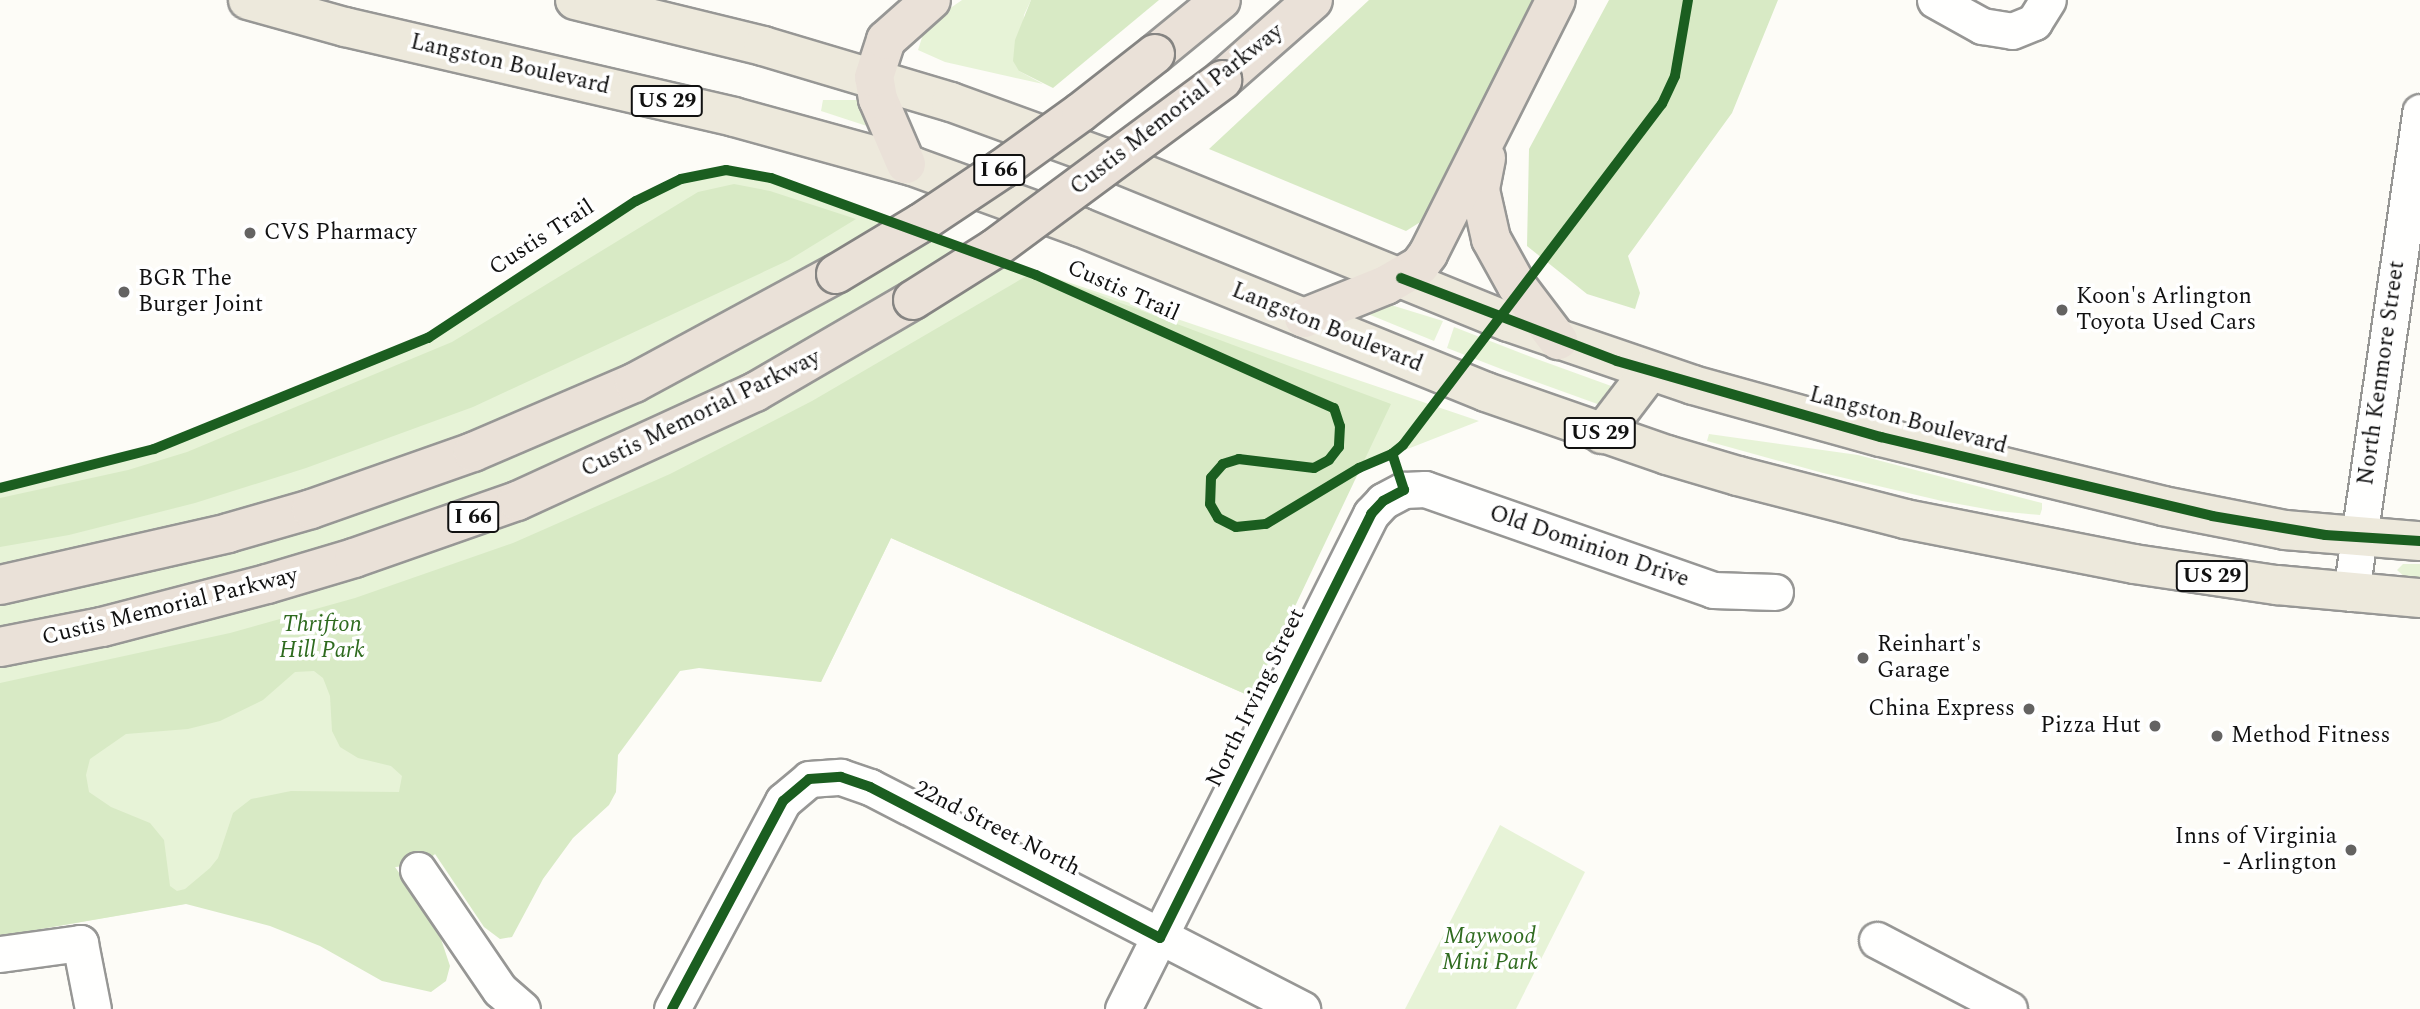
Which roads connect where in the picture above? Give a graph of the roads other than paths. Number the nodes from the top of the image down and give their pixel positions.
1 (248, 0) edge
2 (575, 0) edge
3 (931, 0) edge
4 (1221, 0) edge
5 (1313, 0) edge
6 (1556, 0) edge
7 (1935, 0) edge
8 (2048, 0) edge
9 (874, 77) junction
10 (2420, 111) edge
11 (1499, 116) junction
12 (906, 164) junction
13 (1401, 278) junction
14 (1304, 318) junction
15 (1558, 340) junction
16 (1650, 371) junction
17 (1602, 434) junction
18 (1404, 490) joint
19 (2359, 538) junction
20 (2420, 541) edge
21 (0, 585) edge
22 (1775, 592) dead end
23 (2351, 593) junction
24 (2420, 598) edge
25 (0, 648) edge
26 (418, 870) dead end
27 (1160, 938) junction
28 (1877, 940) dead end
29 (0, 954) edge
30 (93, 1009) edge
31 (522, 1009) edge
32 (672, 1009) edge
33 (1123, 1009) edge
34 (1302, 1009) edge
35 (2009, 1009) edge

1 - 12 main road, Langston Boulevard / US 29
2 - 9 main road, Langston Boulevard
3 - 9 highway
4 - 21 highway, I 66, bridge
5 - 25 highway, Custis Memorial Parkway / I 66, bridge
6 - 11 highway
7 - 8 street
9 - 12 highway
9 - 13 main road, Langston Boulevard
10 - 19 street, North Kenmore Street
11 - 13 highway
11 - 15 highway
12 - 14 main road, Langston Boulevard / US 29
13 - 14 highway
13 - 15 main road, Langston Boulevard
14 - 17 main road, Langston Boulevard / US 29
15 - 16 main road, Langston Boulevard
16 - 17 main road
16 - 19 main road, Langston Boulevard
17 - 23 main road, Langston Boulevard / US 29
18 - 22 street, Old Dominion Drive
18 - 27 street, North Irving Street
19 - 20 main road, Langston Boulevard
19 - 23 street, North Kenmore Street
23 - 24 main road, Langston Boulevard / US 29
26 - 31 street
27 - 32 street, 22nd Street North
27 - 33 street, North Irving Street
27 - 34 street, 22nd Street North
28 - 35 street
29 - 30 street

